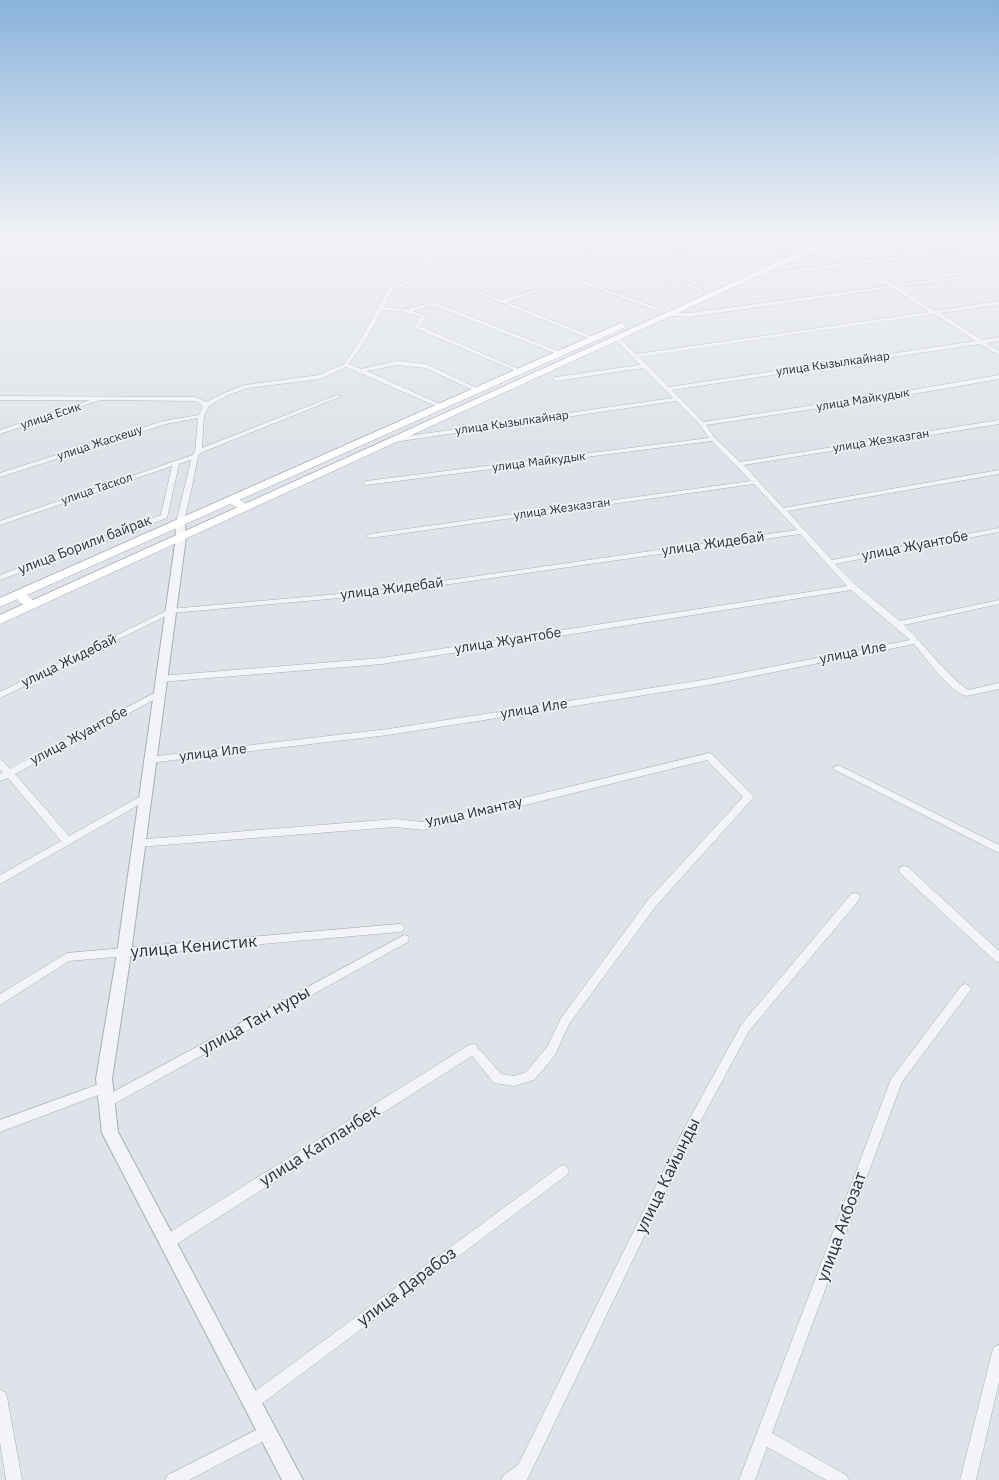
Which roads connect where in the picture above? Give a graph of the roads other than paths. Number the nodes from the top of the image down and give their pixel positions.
1 (422, 306) edge
2 (440, 306) edge
3 (512, 306) edge
4 (649, 306) edge
5 (663, 306) edge
6 (689, 306) edge
7 (750, 306) edge
8 (927, 306) edge
9 (980, 306) edge
10 (380, 308) joint
11 (657, 309) junction
12 (407, 311) junction
13 (937, 313) junction
14 (671, 314) junction
15 (592, 338) junction
16 (618, 338) junction
17 (999, 339) edge
18 (982, 342) junction
19 (559, 353) junction
20 (999, 353) edge
21 (635, 356) junction
22 (346, 365) junction
23 (644, 366) junction
24 (361, 371) junction
25 (520, 371) junction
26 (999, 377) edge
27 (556, 379) dead end
28 (667, 389) junction
29 (477, 390) junction
30 (339, 396) dead end
31 (0, 398) edge
32 (102, 398) junction
33 (677, 399) junction
34 (206, 405) junction
35 (440, 406) junction
36 (201, 416) junction
37 (999, 422) edge
38 (702, 424) junction
39 (0, 432) edge
40 (713, 439) junction
41 (394, 440) junction
42 (196, 454) junction
43 (176, 462) junction
44 (739, 464) junction
45 (999, 472) edge
46 (0, 475) edge
47 (754, 482) junction
48 (366, 483) dead end
49 (232, 499) junction
50 (245, 508) junction
51 (782, 510) junction
52 (0, 523) edge
53 (180, 530) junction
54 (999, 530) edge
55 (801, 532) junction
56 (370, 536) dead end
57 (832, 562) junction
58 (0, 578) edge
59 (853, 587) junction
60 (19, 595) junction
61 (999, 602) edge
62 (0, 603) edge
63 (31, 606) junction
64 (170, 611) junction
65 (0, 620) edge
66 (898, 624) junction
67 (916, 641) junction
68 (999, 686) edge
69 (159, 687) junction
70 (0, 695) edge
71 (149, 760) junction
72 (0, 763) edge
73 (838, 768) dead end
74 (9, 773) junction
75 (0, 778) edge
76 (144, 798) junction
77 (67, 842) junction
78 (138, 843) junction
79 (999, 849) edge
80 (904, 870) dead end
81 (0, 880) edge
82 (855, 897) dead end
83 (399, 928) dead end
84 (404, 940) dead end
85 (124, 953) junction
86 (999, 958) edge
87 (965, 989) dead end
88 (0, 1000) edge
89 (475, 1052) joint
90 (105, 1086) junction
91 (106, 1102) junction
92 (0, 1126) edge
93 (563, 1171) dead end
94 (167, 1242) junction
95 (999, 1352) edge
96 (0, 1397) edge
97 (251, 1403) junction
98 (268, 1431) junction
99 (763, 1436) junction
100 (521, 1475) edge
101 (14, 1480) edge
102 (173, 1480) edge
103 (293, 1480) edge
104 (509, 1480) edge
105 (747, 1480) edge
106 (841, 1480) edge
107 (968, 1480) edge

1 - 12 street
2 - 19 street
3 - 15 street
4 - 11 street
5 - 11 main road
6 - 14 main road
7 - 14 street
8 - 13 street
9 - 13 street
10 - 12 street
10 - 22 street
11 - 15 main road
12 - 25 street
13 - 18 street
13 - 21 street
14 - 16 main road
15 - 19 main road
16 - 21 street
16 - 41 main road
17 - 18 street, улица Кызылкайнар
18 - 20 street
18 - 28 street, улица Кызылкайнар
19 - 25 main road
21 - 23 street
22 - 24 street
22 - 34 street
23 - 27 street
23 - 28 street
24 - 29 street
24 - 35 street
25 - 29 main road
26 - 38 street, улица Майкудык
28 - 33 street
29 - 35 main road
30 - 42 street, улица Таскол
31 - 32 street
32 - 34 street
32 - 39 street, улица Есик
33 - 38 street
33 - 41 street, улица Кызылкайнар
34 - 36 street
35 - 49 main road
36 - 42 street
36 - 46 street, улица Жаскешу
37 - 44 street, улица Жезказган
38 - 40 street
40 - 44 street
40 - 48 street, улица Майкудык
41 - 50 main road
42 - 43 street, улица Таскол
42 - 53 street
43 - 52 street, улица Таскол
43 - 58 street, улица Борили байрак
44 - 47 street
45 - 51 street
47 - 51 street
47 - 56 street, улица Жезказган
49 - 50 main road
49 - 53 main road
50 - 53 main road
51 - 55 street
53 - 60 main road
53 - 63 main road
53 - 64 street
54 - 57 street, улица Жуантобе
55 - 57 street
55 - 64 street, улица Жидебай
57 - 59 street
59 - 66 street
59 - 69 street, улица Жуантобе
60 - 62 main road
60 - 63 main road
61 - 66 street, улица Иле
63 - 65 main road
64 - 69 street
64 - 70 street, улица Жидебай
66 - 67 street
67 - 68 street
67 - 71 street, улица Иле
69 - 71 street
69 - 74 street, улица Жуантобе
71 - 76 street
72 - 74 street
73 - 79 street
74 - 75 street, улица Жуантобе
74 - 77 street
76 - 77 street
76 - 78 street
77 - 81 street
78 - 85 street
78 - 89 street, Улица Имантау
80 - 86 street
82 - 100 street, улица Кайынды
83 - 85 street, улица Кенистик
84 - 91 street, улица Тан нуры
85 - 88 street, улица Кенистик
85 - 90 street
87 - 99 street, улица Акбозат
89 - 94 street, улица Капланбек
90 - 91 street
90 - 92 street
91 - 94 street
93 - 97 street, улица Дарабоз
94 - 97 street
95 - 107 street
96 - 101 street
97 - 98 street
98 - 102 street
98 - 103 street
99 - 105 street, улица Акбозат
99 - 106 street
100 - 104 street

